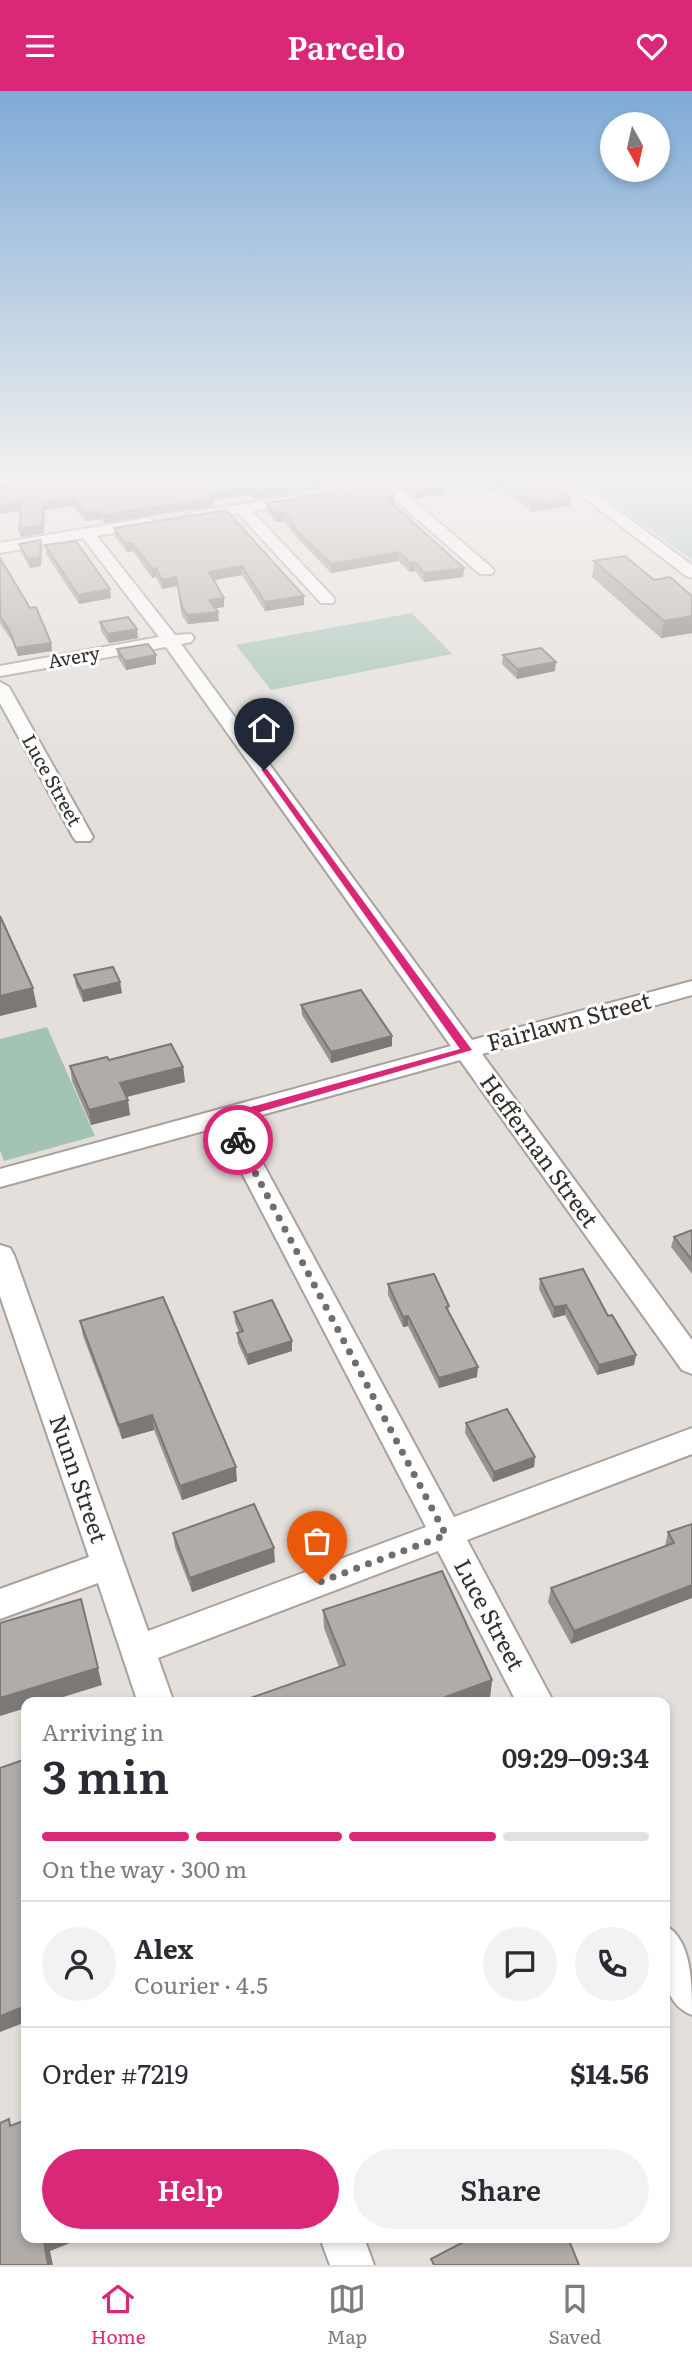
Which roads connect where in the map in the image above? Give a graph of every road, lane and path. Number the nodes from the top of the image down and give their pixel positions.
1 (130, 581) edge
2 (310, 581) edge
3 (327, 600) dead end
4 (180, 639) junction
5 (0, 671) edge
6 (0, 687) edge
7 (83, 837) dead end
8 (689, 992) edge
9 (466, 1050) junction
10 (226, 1118) junction
11 (0, 1178) edge
12 (0, 1255) edge
13 (692, 1362) edge
14 (692, 1441) edge
15 (446, 1535) junction
16 (108, 1565) junction
17 (0, 1604) edge
18 (138, 1650) junction
19 (154, 1697) edge
20 (533, 1697) edge
21 (670, 1954) edge
22 (692, 1995) edge
23 (344, 2243) edge
24 (352, 2265) edge

1 - 4 street, Heffernan Street
2 - 3 street
4 - 5 street, Avery
4 - 9 street, Heffernan Street
6 - 7 street, Luce Street
8 - 9 street, Fairlawn Street
9 - 10 street, Fairlawn Street
9 - 13 street, Heffernan Street
10 - 11 street, Fairlawn Street
10 - 15 street, Luce Street
12 - 16 street, Nunn Street
14 - 15 street
15 - 18 street
15 - 20 street, Luce Street
16 - 17 street
16 - 18 street, Nunn Street
18 - 19 street, Nunn Street
21 - 22 street
23 - 24 street

